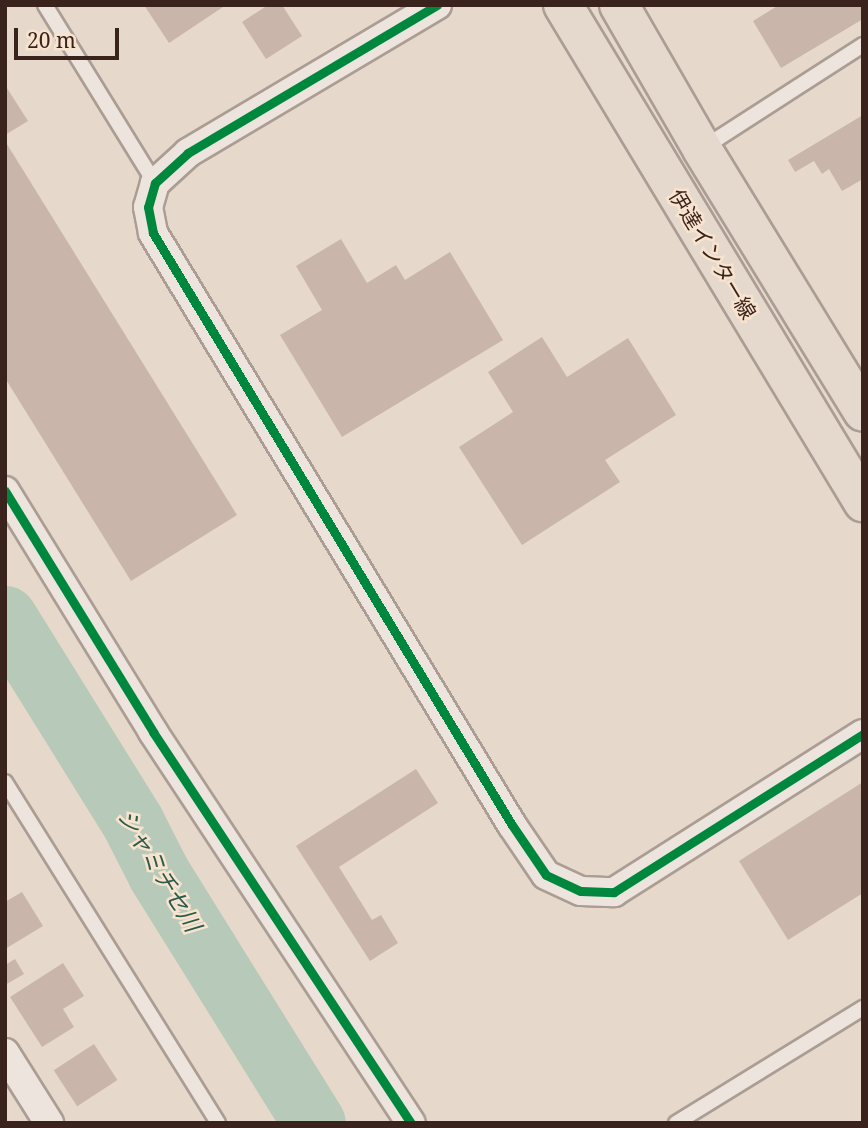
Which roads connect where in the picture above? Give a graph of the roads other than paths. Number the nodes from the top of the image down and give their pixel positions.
1 (45, 5) edge
2 (437, 5) edge
3 (563, 5) edge
4 (619, 5) edge
5 (863, 45) edge
6 (702, 149) junction
7 (155, 183) junction
8 (863, 412) edge
9 (5, 491) edge
10 (863, 502) edge
11 (863, 734) edge
12 (5, 782) edge
13 (863, 1008) edge
14 (5, 1053) edge
15 (49, 1123) edge
16 (218, 1123) edge
17 (411, 1123) edge
18 (676, 1123) edge

1 - 7 lane
2 - 7 street
3 - 10 main road, 伊達インター線
4 - 6 main road
5 - 6 lane
6 - 8 main road
7 - 11 street
9 - 17 street
12 - 16 lane
13 - 18 lane
14 - 15 street

